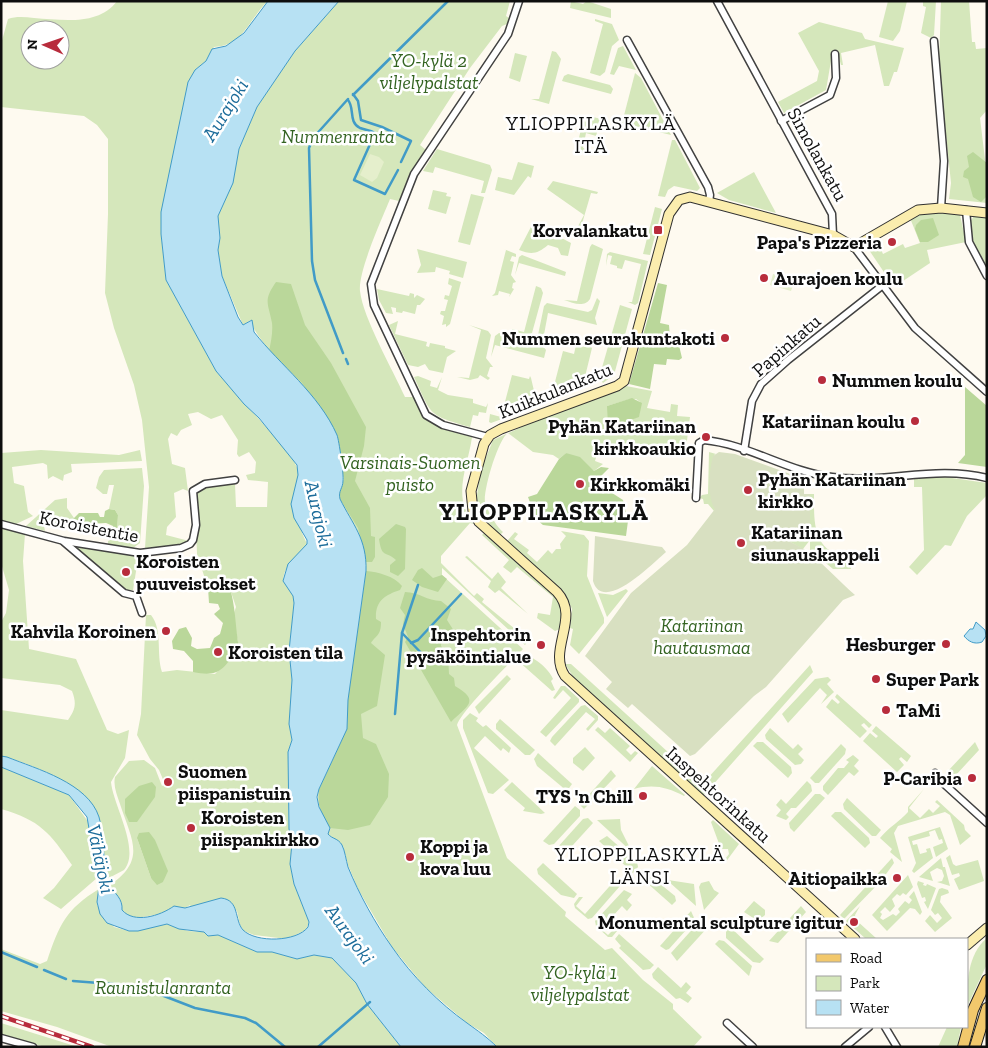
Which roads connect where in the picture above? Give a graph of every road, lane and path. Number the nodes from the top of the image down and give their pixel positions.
1 (519, 1) edge
2 (717, 1) edge
3 (627, 40) dead end
4 (934, 41) dead end
5 (835, 54) dead end
6 (781, 121) junction
7 (709, 202) junction
8 (941, 208) junction
9 (966, 210) junction
10 (987, 213) edge
11 (833, 234) junction
12 (854, 247) junction
13 (987, 276) edge
14 (884, 285) junction
15 (987, 392) edge
16 (488, 437) junction
17 (744, 451) junction
18 (987, 478) edge
19 (236, 480) dead end
20 (696, 498) dead end
21 (1, 524) edge
22 (64, 541) junction
23 (142, 612) dead end
24 (562, 671) joint
25 (935, 773) dead end
26 (987, 823) edge
27 (987, 928) edge
28 (854, 938) edge
29 (968, 944) edge
30 (987, 980) edge
31 (987, 1008) edge
32 (727, 1022) dead end
33 (868, 1028) edge
34 (886, 1028) edge
35 (1, 1038) edge
36 (33, 1047) edge
37 (752, 1047) edge
38 (845, 1047) edge
39 (897, 1047) edge
40 (963, 1047) edge
41 (975, 1047) edge

1 - 16 street
2 - 6 street, Simolankatu
3 - 7 street
4 - 8 street
5 - 6 street
6 - 11 street, Simolankatu
7 - 11 street, Kuikkulankatu
7 - 16 street, Kuikkulankatu
8 - 9 street
8 - 12 street
9 - 10 street
9 - 13 street
11 - 12 street
12 - 14 street
14 - 15 street
14 - 17 street, Papinkatu
16 - 24 street, Kuikkulankatu
17 - 18 street
17 - 20 street
19 - 22 street, Koroistentie
21 - 22 street, Koroistentie
22 - 23 street
24 - 28 street, Inspehtorinkatu
25 - 26 street
27 - 29 street
30 - 40 main road
31 - 41 main road
32 - 37 street
33 - 38 street
34 - 39 street
35 - 36 street

